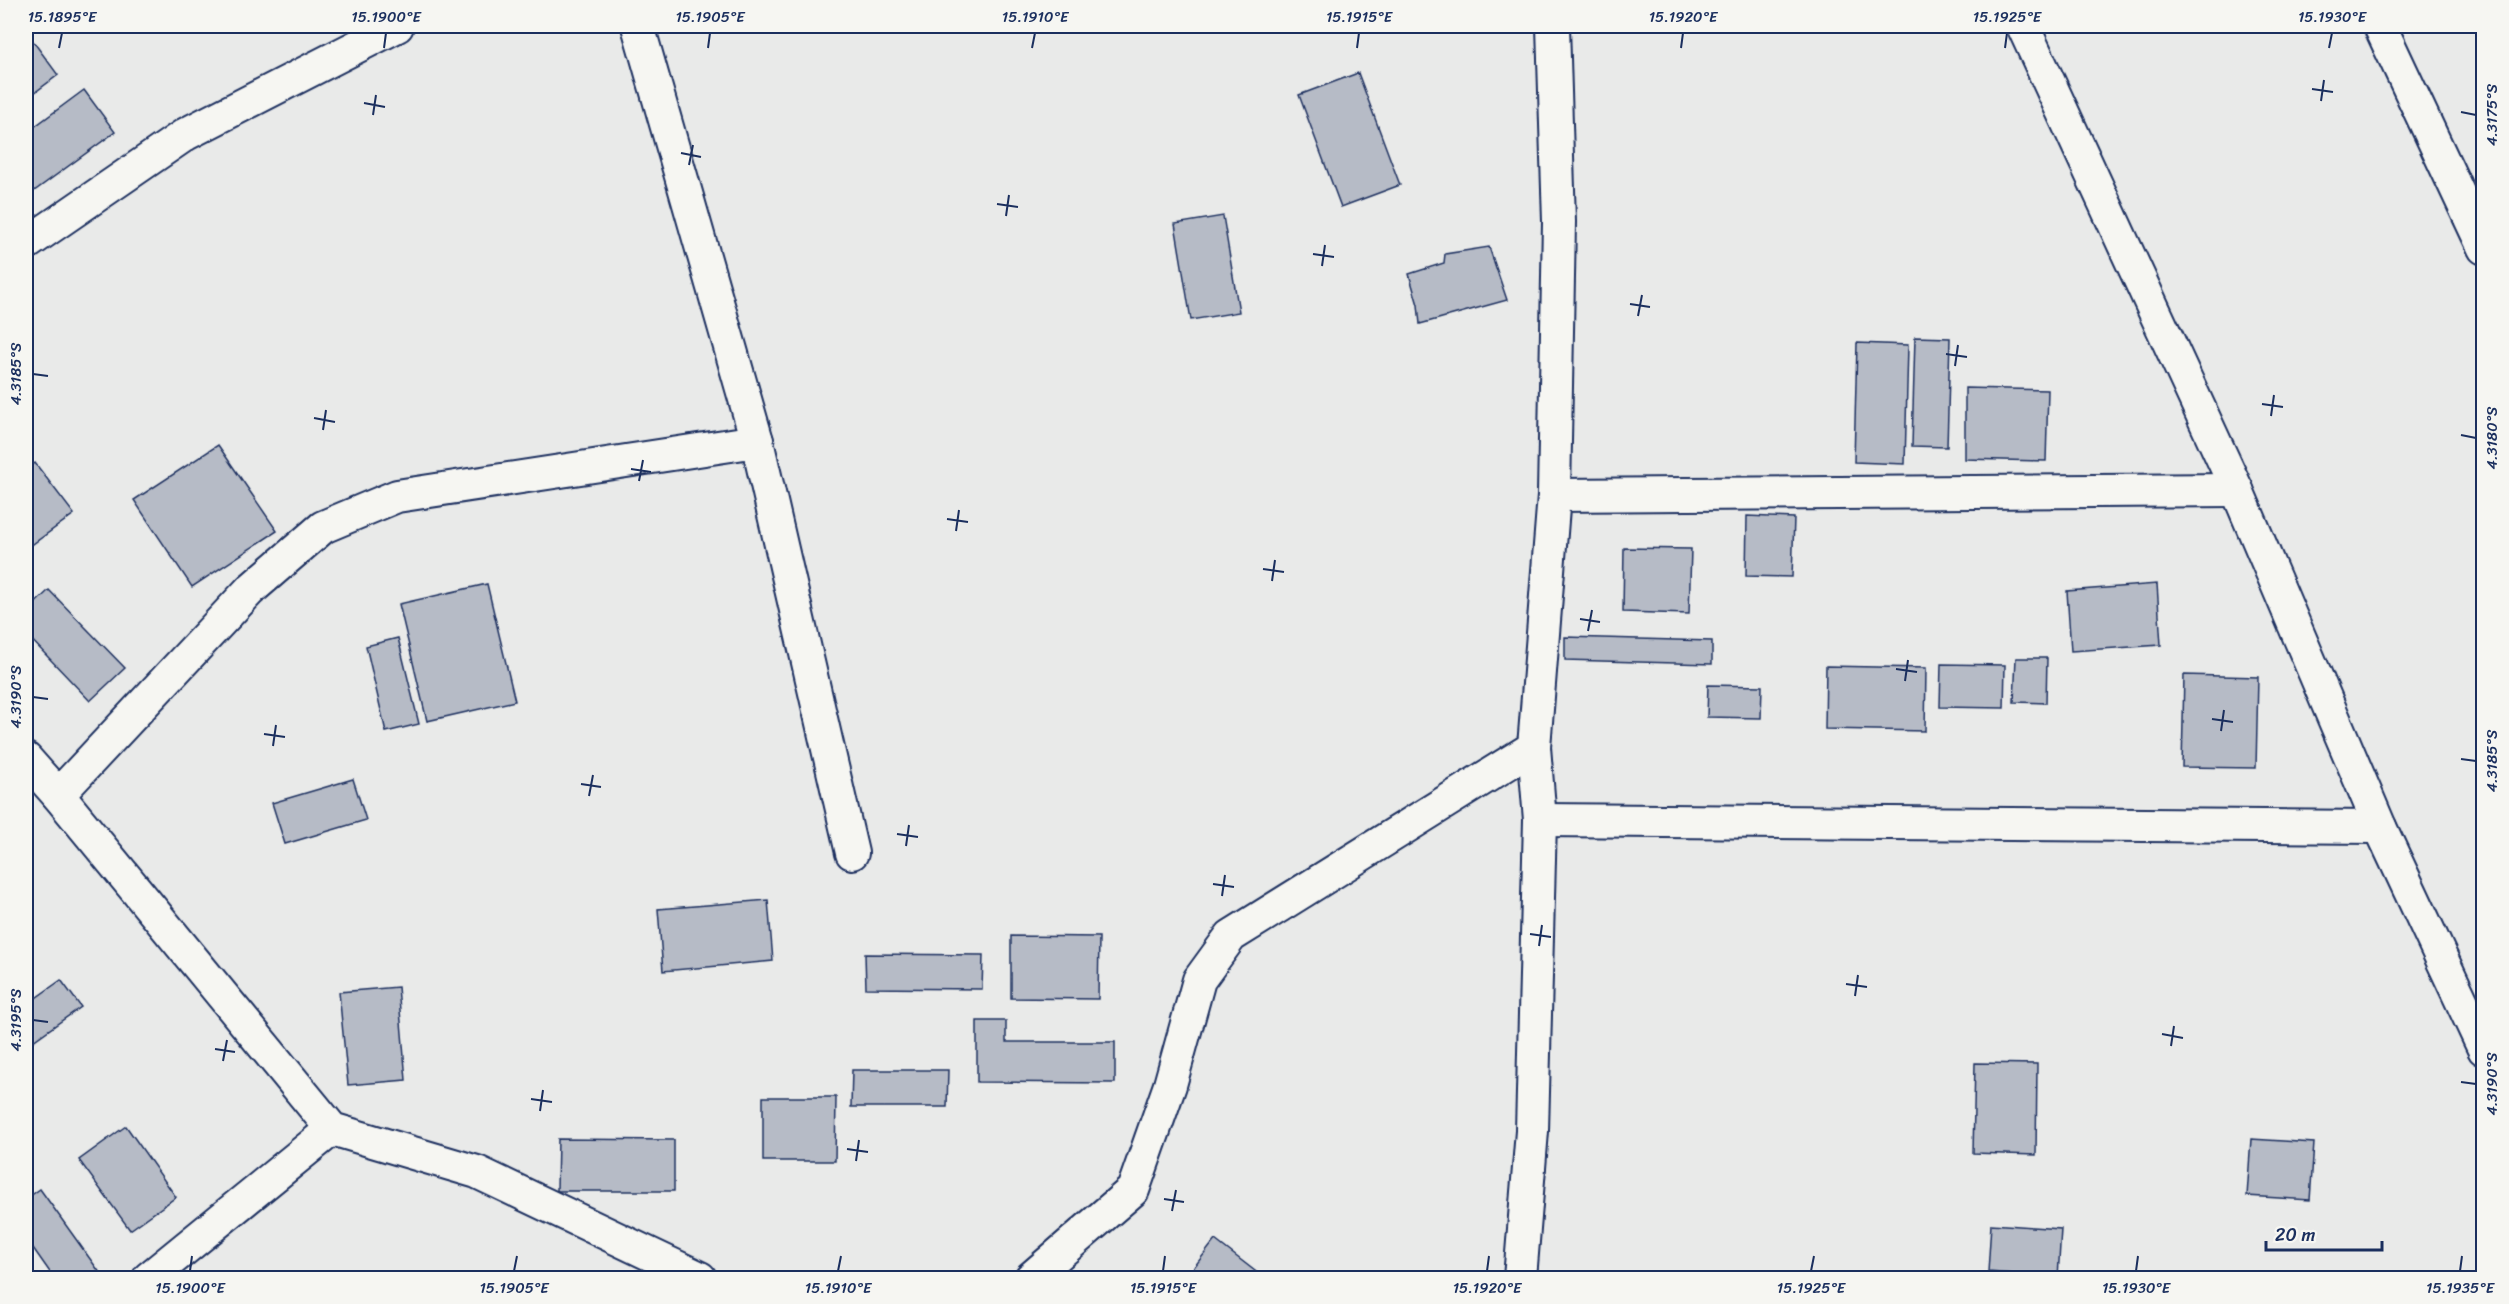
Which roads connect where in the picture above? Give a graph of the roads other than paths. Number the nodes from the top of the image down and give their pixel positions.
1 (397, 26) edge
2 (638, 26) edge
3 (1553, 26) edge
4 (2023, 26) edge
5 (2380, 26) edge
6 (26, 244) edge
7 (2484, 248) edge
8 (756, 441) junction
9 (2236, 490) junction
10 (1554, 495) junction
11 (1534, 747) junction
12 (26, 759) edge
13 (58, 795) junction
14 (1540, 820) junction
15 (2380, 827) junction
16 (852, 853) dead end
17 (2484, 1049) edge
18 (332, 1129) junction
19 (150, 1278) edge
20 (700, 1278) edge
21 (1031, 1278) edge
22 (1520, 1278) edge

1 - 6 street
2 - 8 street
3 - 10 street
4 - 9 street
5 - 7 street
8 - 13 street
8 - 16 street
9 - 10 street
9 - 15 street
10 - 11 street
11 - 14 street
11 - 21 street
12 - 13 street
13 - 18 street
14 - 15 street
14 - 22 street
15 - 17 street
18 - 19 street
18 - 20 street

